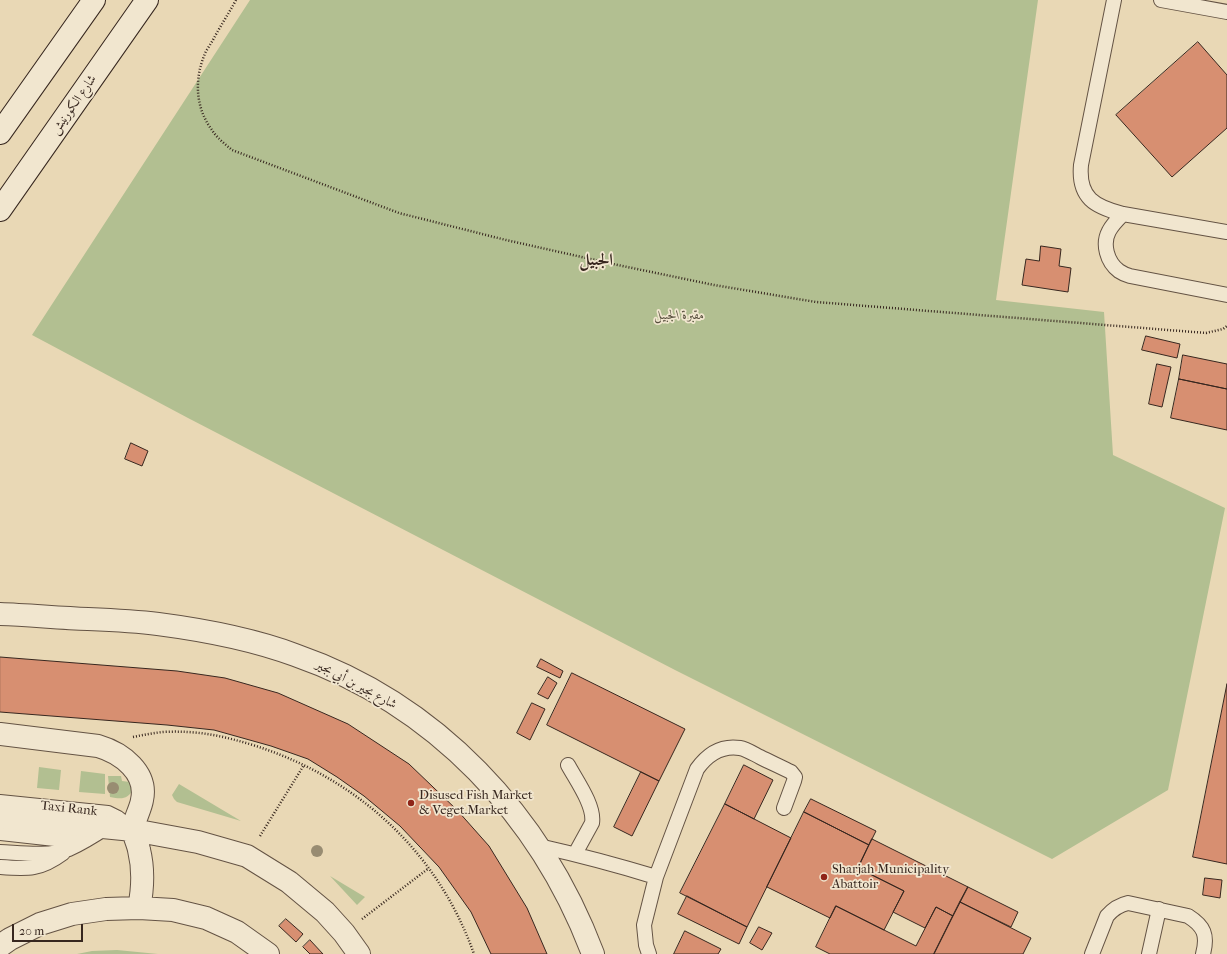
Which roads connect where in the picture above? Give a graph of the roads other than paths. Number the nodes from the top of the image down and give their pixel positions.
1 (94, 0) edge
2 (147, 0) edge
3 (1114, 0) edge
4 (1170, 1) edge
5 (1227, 12) edge
6 (0, 133) edge
7 (0, 210) edge
8 (1123, 214) junction
9 (1227, 232) edge
10 (1227, 295) edge
11 (0, 614) edge
12 (0, 734) edge
13 (568, 765) dead end
14 (0, 802) edge
15 (784, 808) dead end
16 (0, 817) edge
17 (107, 827) junction
18 (133, 830) junction
19 (0, 833) edge
20 (88, 839) junction
21 (539, 846) junction
22 (68, 850) junction
23 (0, 852) edge
24 (575, 854) junction
25 (0, 867) edge
26 (656, 877) junction
27 (139, 908) junction
28 (1159, 909) junction
29 (0, 946) edge
30 (268, 954) edge
31 (359, 954) edge
32 (592, 954) edge
33 (649, 954) edge
34 (1092, 954) edge
35 (1149, 954) edge
36 (1203, 954) edge

1 - 6 street
2 - 7 street, شارع الكورنيش
3 - 8 lane
4 - 5 lane
8 - 9 lane
8 - 10 lane
11 - 21 street, شارع بجير بن أبي بجير
12 - 18 street
13 - 24 lane
14 - 18 lane, Taxi Rank
15 - 26 lane
16 - 17 street
17 - 18 street
17 - 20 lane, Taxi Rank
18 - 27 street
18 - 31 street
19 - 20 lane
20 - 22 lane, Taxi Rank
21 - 24 lane
21 - 32 street, شارع بجير بن أبي بجير
22 - 23 lane, Taxi Rank
22 - 25 lane
24 - 26 lane
26 - 33 lane
27 - 29 street
27 - 30 street
28 - 34 lane
28 - 35 lane
28 - 36 lane

